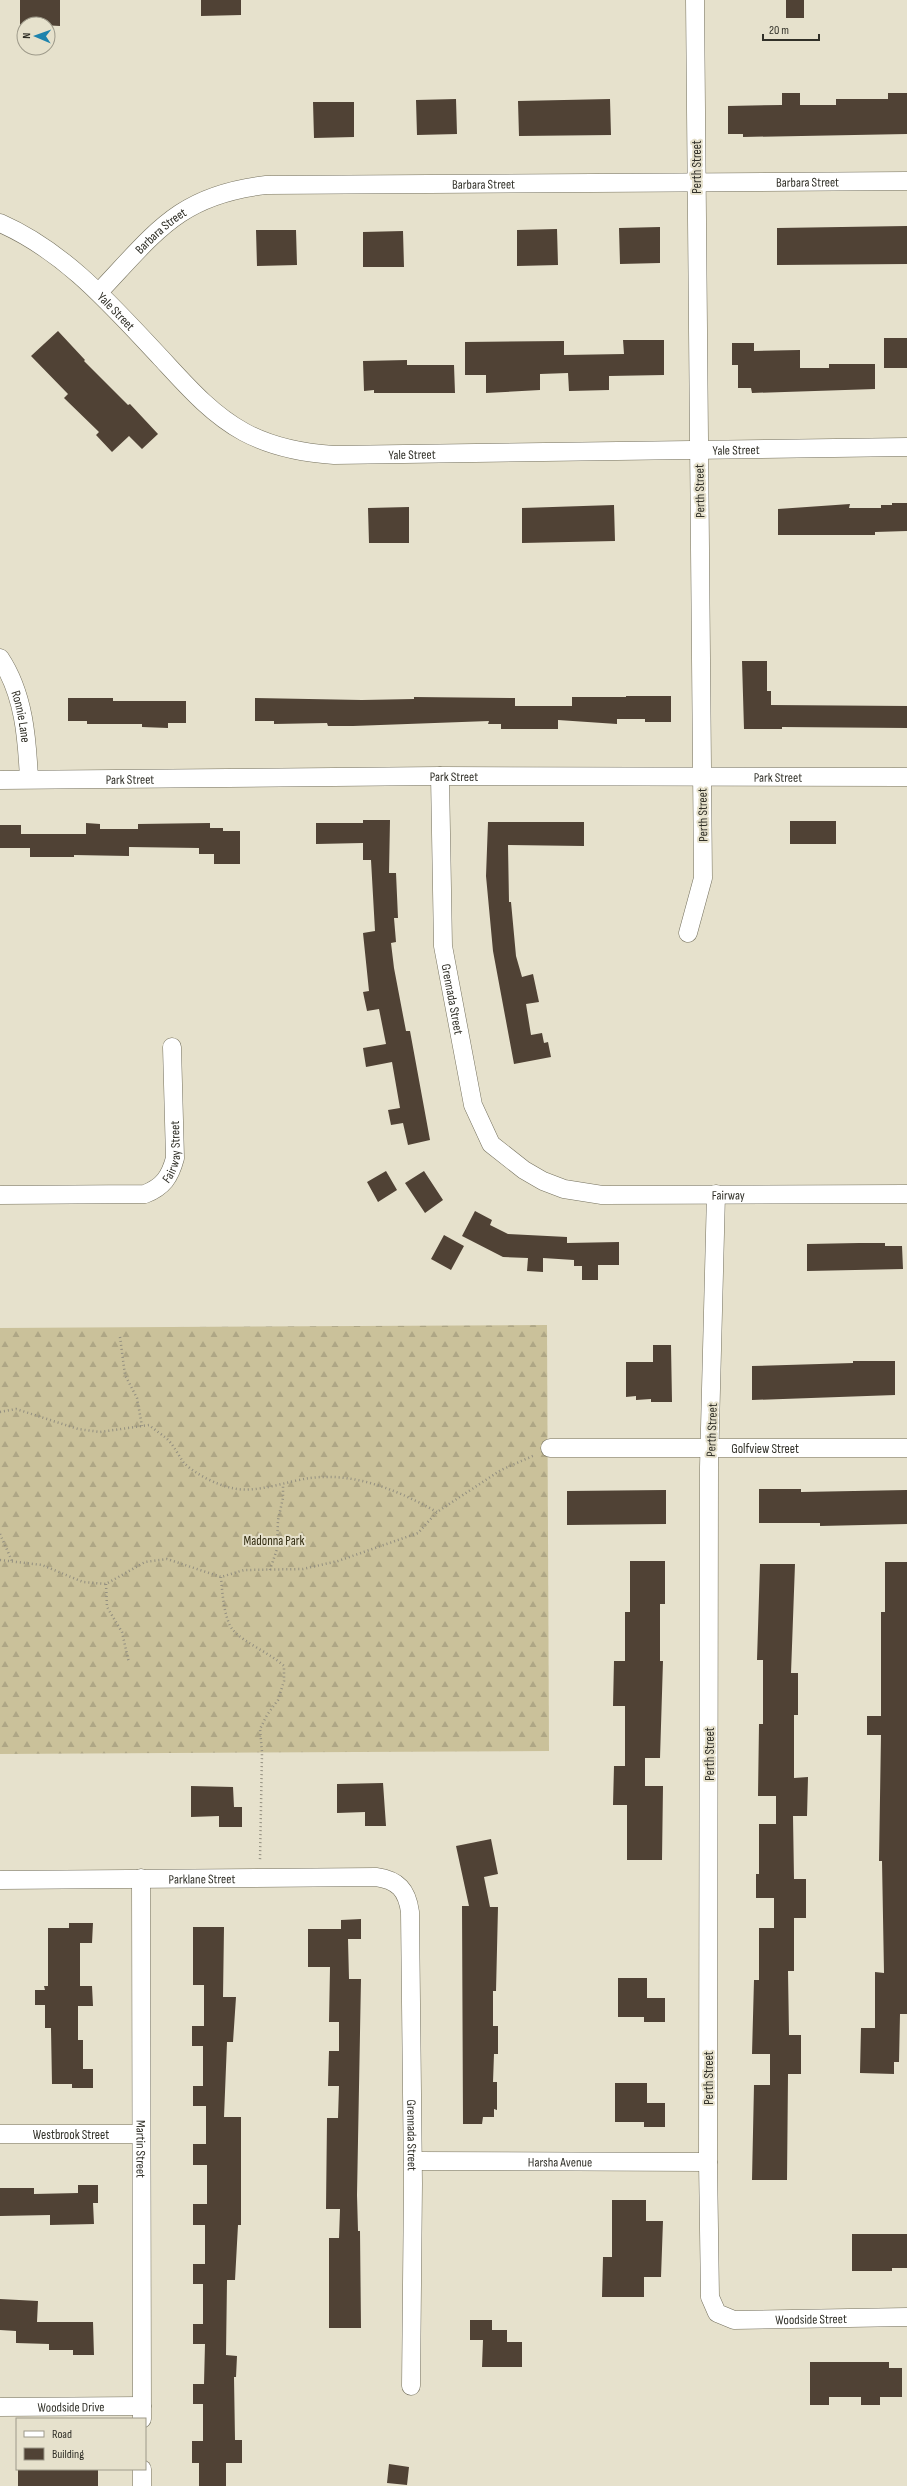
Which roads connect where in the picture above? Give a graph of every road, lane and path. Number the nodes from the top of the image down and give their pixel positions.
1 (695, 0) edge
2 (907, 181) edge
3 (696, 182) junction
4 (0, 223) edge
5 (99, 292) junction
6 (907, 447) edge
7 (699, 448) junction
8 (0, 658) edge
9 (440, 776) junction
10 (702, 776) junction
11 (907, 777) edge
12 (29, 779) junction
13 (0, 780) edge
14 (688, 933) dead end
15 (172, 1046) dead end
16 (551, 1184) joint
17 (716, 1194) junction
18 (907, 1194) edge
19 (0, 1195) edge
20 (120, 1337) dead end
21 (0, 1412) edge
22 (142, 1426) junction
23 (550, 1448) joint
24 (907, 1448) edge
25 (712, 1449) junction
26 (283, 1484) junction
27 (437, 1512) junction
28 (0, 1534) edge
29 (0, 1560) edge
30 (12, 1561) junction
31 (270, 1570) junction
32 (221, 1576) junction
33 (106, 1584) junction
34 (129, 1663) dead end
35 (260, 1877) junction
36 (141, 1878) junction
37 (0, 1880) edge
38 (402, 1887) joint
39 (0, 2134) edge
40 (141, 2134) junction
41 (413, 2161) junction
42 (708, 2162) junction
43 (717, 2313) joint
44 (907, 2317) edge
45 (411, 2386) dead end
46 (0, 2406) edge
47 (142, 2413) edge
48 (142, 2470) edge
49 (142, 2486) edge

1 - 3 street, Perth Street
2 - 3 street, Barbara Street
3 - 5 street, Barbara Street
3 - 7 street, Perth Street
4 - 5 street, Yale Street
5 - 7 street, Yale Street
6 - 7 street, Yale Street
7 - 10 street, Perth Street
8 - 12 street, Ronnie Lane
9 - 10 street, Park Street
9 - 12 street, Park Street
9 - 16 street, Grennada Street
10 - 11 street, Park Street
10 - 14 street, Perth Street
12 - 13 street, Park Street
15 - 19 street, Fairway Street
16 - 17 street, Fairway
17 - 18 street, Fairway
17 - 25 street, Perth Street
20 - 22 path
21 - 22 path
22 - 26 path
23 - 25 street, Golfview Street
23 - 27 path
24 - 25 street, Golfview Street
25 - 42 street, Perth Street
26 - 27 path
26 - 31 path
27 - 31 path
28 - 30 path
29 - 30 path
30 - 33 path
31 - 32 path
32 - 33 path
32 - 35 path
33 - 34 path
35 - 36 street, Parklane Street
35 - 38 street, Parklane Street
36 - 37 street, Parklane Street
36 - 40 street, Martin Street
38 - 41 street, Grennada Street
39 - 40 street, Westbrook Street
40 - 47 street, Martin Street
41 - 42 street, Harsha Avenue
41 - 45 street, Grennada Street
42 - 43 street, Perth Street
43 - 44 street, Woodside Street
46 - 47 street, Woodside Drive
48 - 49 street

